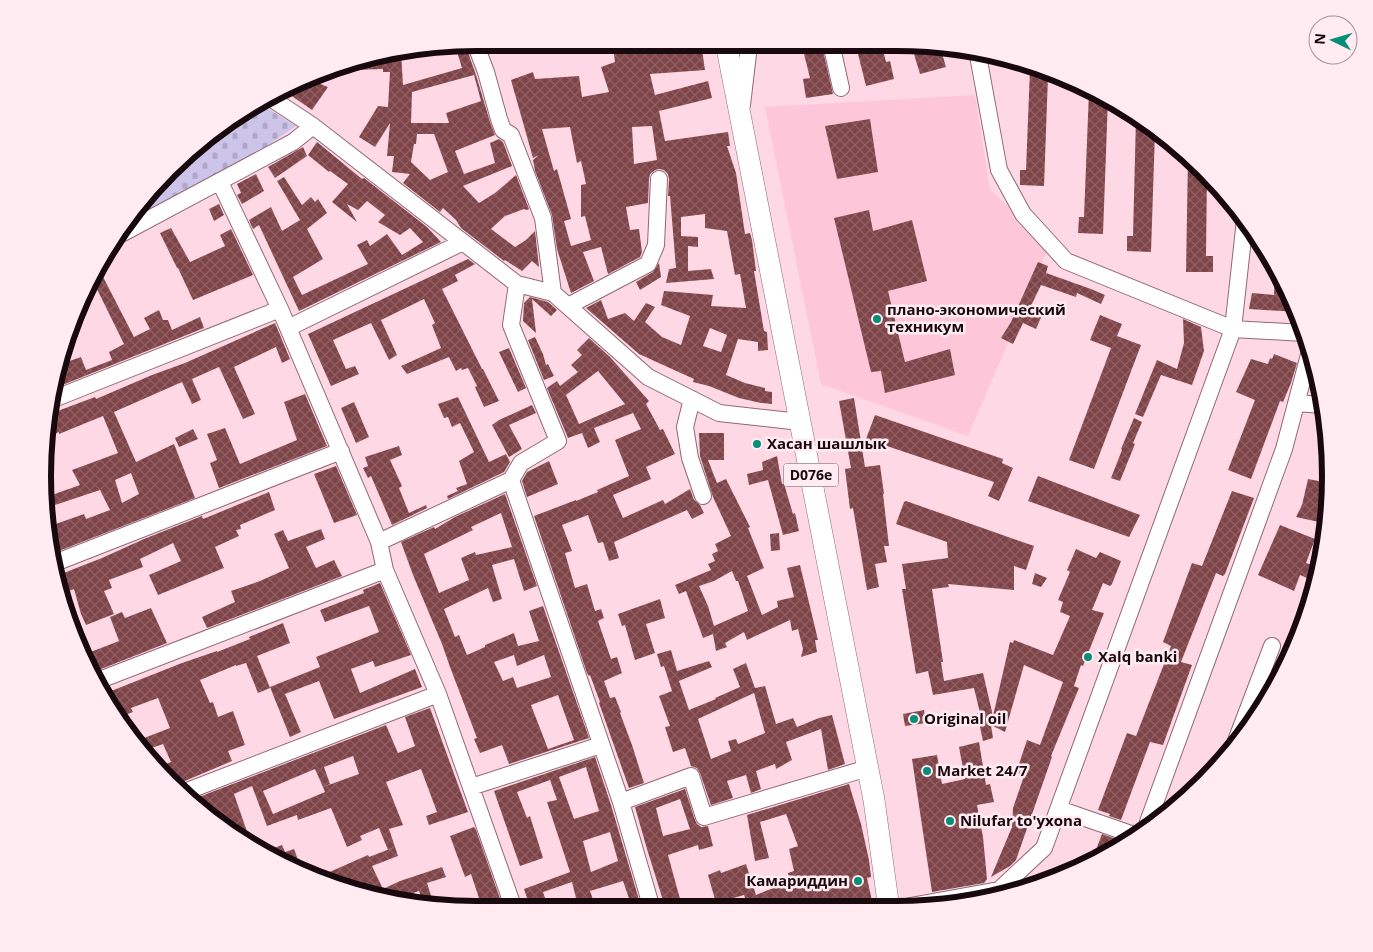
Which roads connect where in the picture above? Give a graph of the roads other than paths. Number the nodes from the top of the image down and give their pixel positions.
1 (478, 51) edge
2 (728, 51) edge
3 (748, 51) edge
4 (833, 51) edge
5 (979, 59) edge
6 (841, 88) dead end
7 (276, 102) edge
8 (741, 118) junction
9 (313, 126) junction
10 (659, 179) dead end
11 (220, 182) junction
12 (131, 229) edge
13 (1244, 231) edge
14 (463, 242) junction
15 (517, 284) junction
16 (553, 293) junction
17 (568, 306) junction
18 (280, 309) junction
19 (288, 328) junction
20 (1233, 329) junction
21 (1297, 333) edge
22 (1306, 364) edge
23 (58, 397) edge
24 (692, 399) junction
25 (1296, 403) junction
26 (1316, 404) edge
27 (800, 422) junction
28 (341, 451) junction
29 (511, 480) junction
30 (703, 496) dead end
31 (380, 542) junction
32 (60, 561) edge
33 (385, 570) junction
34 (1272, 646) dead end
35 (103, 680) edge
36 (438, 694) junction
37 (1243, 722) edge
38 (601, 745) junction
39 (868, 768) junction
40 (472, 787) junction
41 (190, 789) edge
42 (621, 802) junction
43 (1059, 809) junction
44 (1150, 817) edge
45 (1127, 832) edge
46 (1001, 888) edge
47 (511, 901) edge
48 (649, 901) edge
49 (888, 901) edge

1 - 16 street
2 - 8 main road, D076e
3 - 8 street
4 - 6 street
5 - 20 street
7 - 9 street
8 - 27 main road, D076e
9 - 11 street
9 - 14 street
10 - 17 street
11 - 12 street
11 - 18 street
13 - 20 street
14 - 15 street
14 - 19 street
15 - 16 street
15 - 29 street
16 - 17 street
17 - 24 street
18 - 19 street
18 - 23 street
19 - 28 street
20 - 21 street
20 - 43 street
22 - 25 street
24 - 27 street
24 - 30 street
25 - 26 street
25 - 44 street
27 - 39 main road, D076e
28 - 31 street
28 - 32 street
29 - 31 street
29 - 38 street
31 - 33 street
33 - 35 street
33 - 36 street
34 - 37 street
36 - 40 street
36 - 41 street
38 - 40 street
38 - 42 street
39 - 42 street
39 - 49 main road, D076e
40 - 47 street
42 - 48 street
43 - 45 street
43 - 46 street

